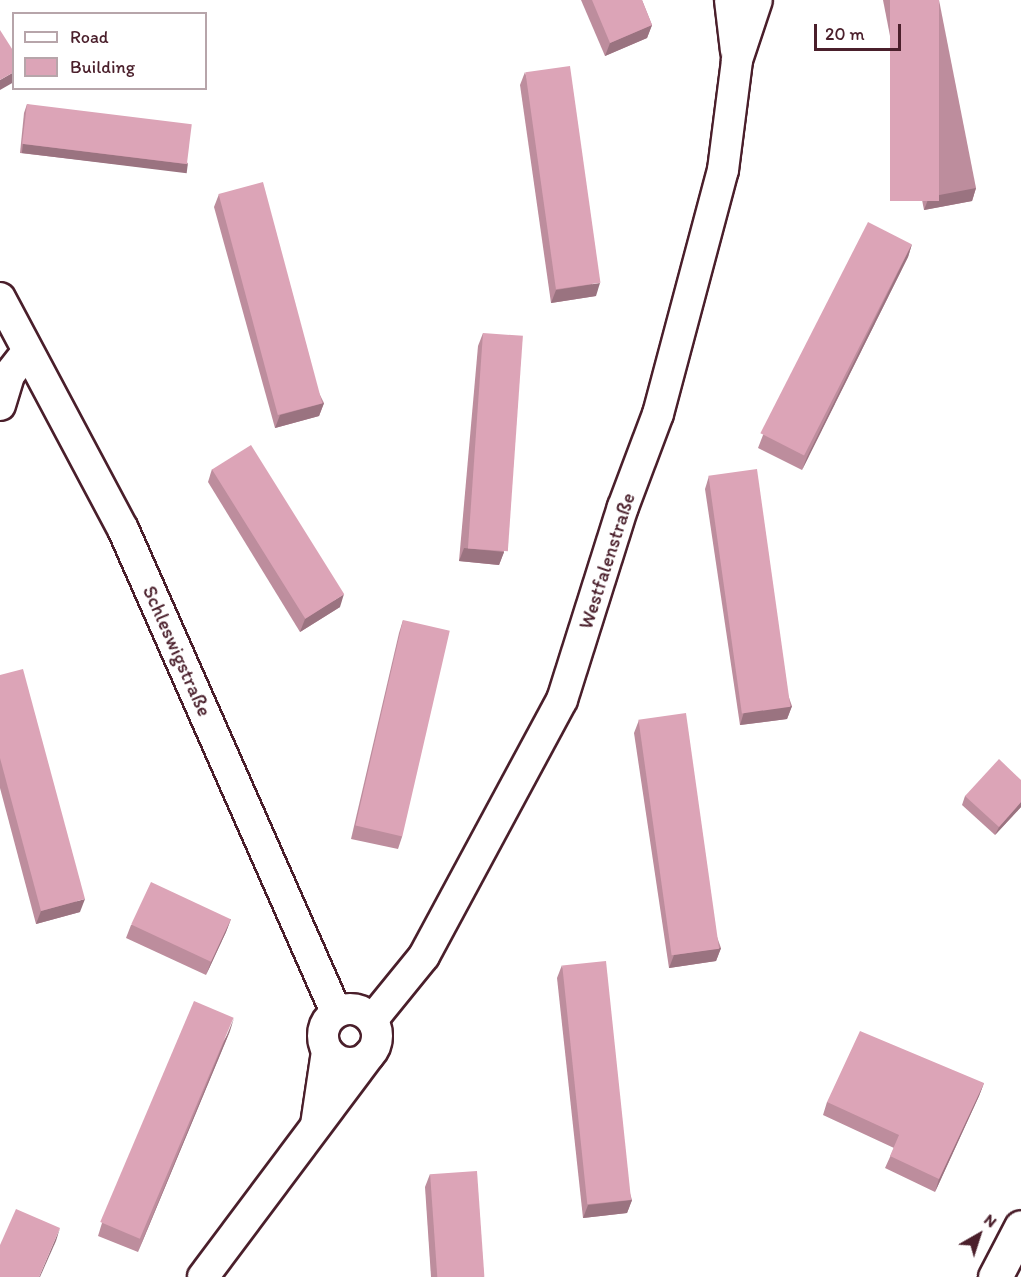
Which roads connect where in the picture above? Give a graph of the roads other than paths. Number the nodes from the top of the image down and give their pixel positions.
1 (730, 0) edge
2 (757, 0) edge
3 (736, 60) junction
4 (0, 298) edge
5 (27, 352) junction
6 (0, 405) edge
7 (336, 1012) junction
8 (372, 1020) junction
9 (327, 1051) junction
10 (369, 1055) junction
11 (315, 1131) junction
12 (1021, 1227) edge
13 (202, 1277) edge
14 (995, 1277) edge

1 - 3 street, Westfalenstraße
2 - 3 street, Westfalenstraße
3 - 8 street, Westfalenstraße
4 - 5 street, Schleswigstraße
5 - 6 street
5 - 7 street, Schleswigstraße
7 - 8 street
7 - 9 street
8 - 10 street
9 - 10 street
9 - 11 street
10 - 11 street
11 - 13 street
12 - 14 main road

